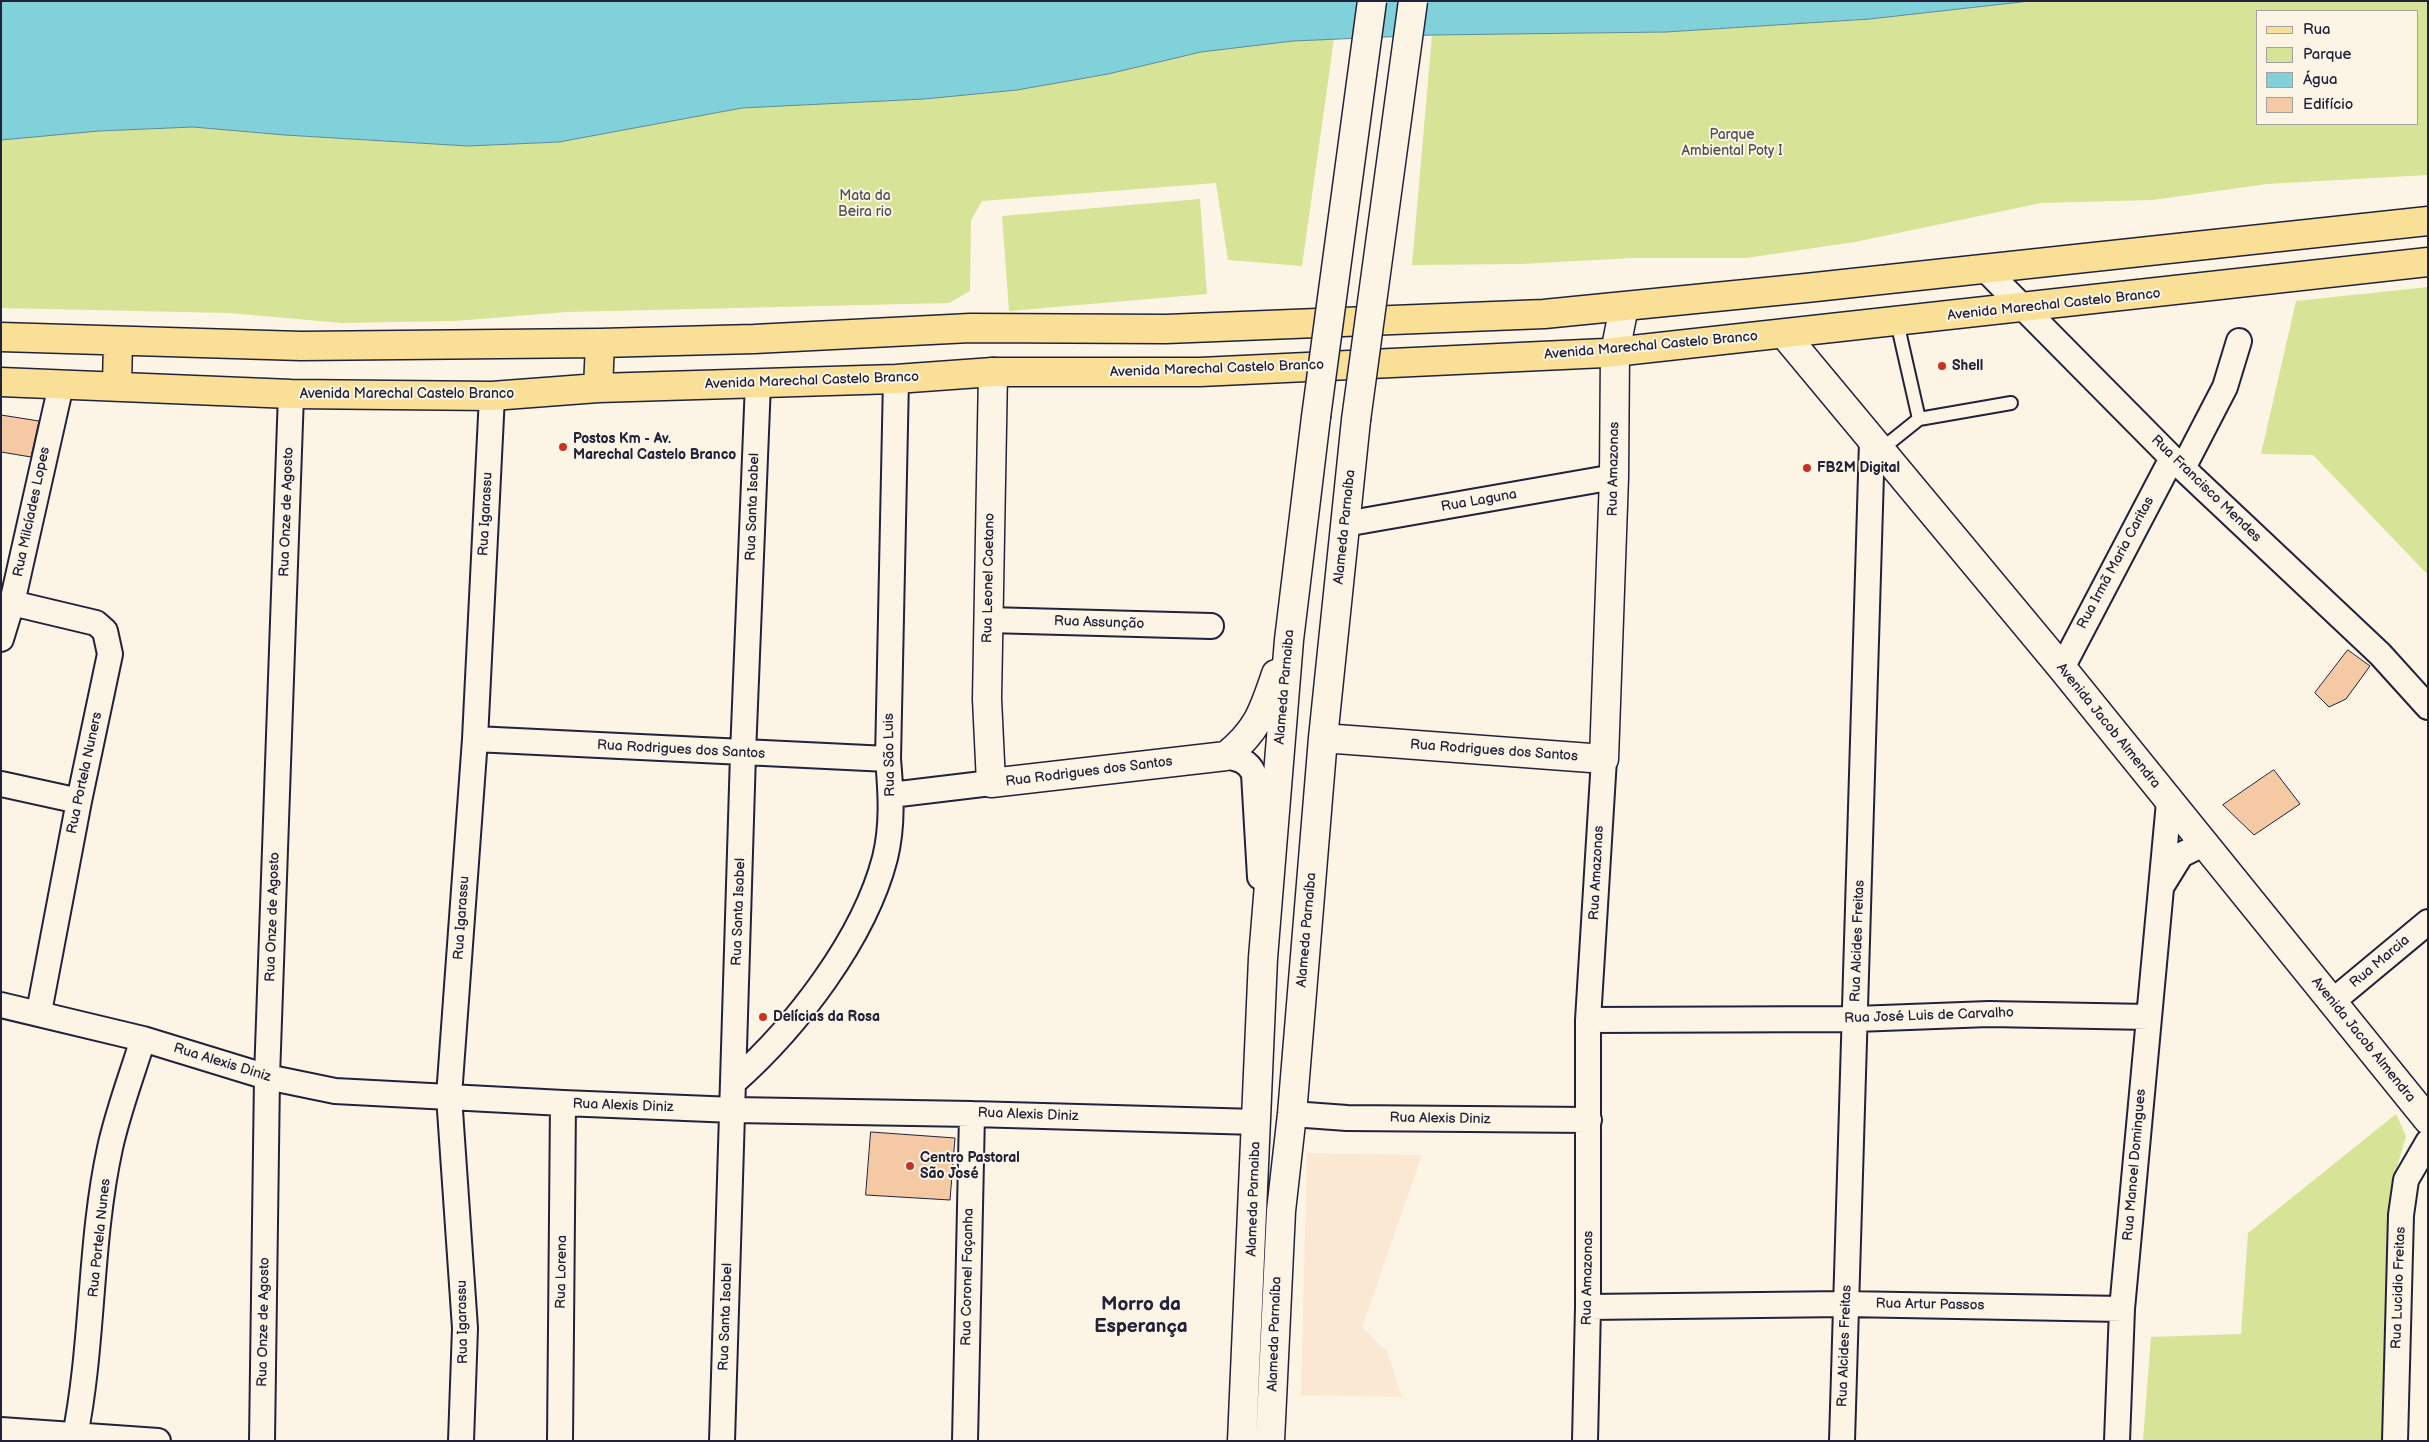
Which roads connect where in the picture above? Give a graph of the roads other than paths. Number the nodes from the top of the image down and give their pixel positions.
1 (1372, 1) edge
2 (1413, 1) edge
3 (2428, 221) edge
4 (2428, 262) edge
5 (1985, 269) junction
6 (1624, 307) junction
7 (2023, 308) junction
8 (1897, 322) junction
9 (1238, 326) junction
10 (1784, 334) junction
11 (1, 338) edge
12 (118, 341) junction
13 (2239, 341) dead end
14 (600, 343) junction
15 (1615, 352) junction
16 (1238, 370) junction
17 (993, 372) junction
18 (896, 379) junction
19 (1, 382) edge
20 (758, 383) junction
21 (60, 385) junction
22 (117, 386) junction
23 (598, 388) junction
24 (290, 394) junction
25 (492, 396) junction
26 (2011, 402) dead end
27 (1919, 419) junction
28 (1876, 446) junction
29 (2177, 463) junction
30 (1614, 477) junction
31 (1345, 524) junction
32 (12, 603) junction
33 (988, 620) junction
34 (1211, 626) dead end
35 (1, 639) edge
36 (1289, 640) junction
37 (2062, 668) junction
38 (2428, 707) edge
39 (1323, 738) junction
40 (475, 739) junction
41 (743, 754) junction
42 (1226, 756) junction
43 (1604, 759) junction
44 (888, 760) junction
45 (991, 783) junction
46 (1, 784) edge
47 (891, 795) junction
48 (79, 801) junction
49 (2169, 802) junction
50 (2203, 844) junction
51 (2160, 890) junction
52 (2428, 922) edge
53 (1263, 958) junction
54 (2333, 1001) junction
55 (1, 1005) edge
56 (39, 1012) junction
57 (2149, 1017) junction
58 (1856, 1019) junction
59 (1588, 1020) junction
60 (144, 1039) junction
61 (267, 1077) junction
62 (734, 1082) junction
63 (448, 1096) junction
64 (563, 1104) junction
65 (734, 1110) junction
66 (972, 1114) junction
67 (1292, 1114) junction
68 (1589, 1120) junction
69 (2428, 1120) edge
70 (1257, 1122) junction
71 (2428, 1142) edge
72 (1846, 1304) junction
73 (1588, 1306) junction
74 (2122, 1309) junction
75 (1, 1430) edge
76 (74, 1439) edge
77 (158, 1441) edge
78 (262, 1441) edge
79 (461, 1441) edge
80 (560, 1441) edge
81 (722, 1441) edge
82 (964, 1441) edge
83 (1242, 1441) edge
84 (1270, 1441) edge
85 (1585, 1441) edge
86 (1842, 1441) edge
87 (2117, 1441) edge
88 (2394, 1441) edge

1 - 36 main road, Alameda Parnaiba, bridge
2 - 31 main road, Alameda Parnaíba, bridge
3 - 5 main road
4 - 7 main road, Avenida Marechal Castelo Branco
5 - 6 main road
5 - 7 street, Rua Francisco Mendes
6 - 9 main road
6 - 15 main road, Rua Amazonas
7 - 8 main road, Avenida Marechal Castelo Branco
7 - 29 street, Rua Francisco Mendes
8 - 10 main road, Avenida Marechal Castelo Branco
8 - 27 lane
9 - 14 main road
9 - 16 main road
10 - 15 main road, Avenida Marechal Castelo Branco
10 - 28 main road, Avenida Jacob Almendra
11 - 12 main road
12 - 14 main road
12 - 22 main road
13 - 29 street, Rua Irmã Maria Caritas
14 - 23 main road
15 - 16 main road, Avenida Marechal Castelo Branco
15 - 30 main road, Rua Amazonas
16 - 17 main road, Avenida Marechal Castelo Branco
17 - 18 main road, Avenida Marechal Castelo Branco
17 - 33 main road, Rua Leonel Caetano
18 - 20 main road, Avenida Marechal Castelo Branco
18 - 44 street, Rua São Luis
19 - 21 main road, Avenida Marechal Castelo Branco
20 - 23 main road, Avenida Marechal Castelo Branco
20 - 41 street, Rua Santa Isabel
21 - 22 main road, Avenida Marechal Castelo Branco
21 - 32 street, Rua Milcíades Lopes
22 - 24 main road, Avenida Marechal Castelo Branco
23 - 25 main road, Avenida Marechal Castelo Branco
24 - 25 main road, Avenida Marechal Castelo Branco
24 - 61 street, Rua Onze de Agosto
25 - 40 street, Rua Igarassu
26 - 27 lane
27 - 28 lane
28 - 37 main road, Avenida Jacob Almendra
28 - 58 street, Rua Alcides Freitas
29 - 37 street, Rua Irmã Maria Caritas
29 - 38 street, Rua Francisco Mendes
30 - 31 street, Rua Laguna
30 - 43 main road, Rua Amazonas
31 - 39 main road, Alameda Parnaíba
32 - 35 street, Rua Milcíades Lopes
32 - 48 street, Rua Portela Nuners
33 - 34 street, Rua Assunção
33 - 45 main road, Rua Leonel Caetano
36 - 42 main road
36 - 53 main road, Alameda Parnaiba
37 - 49 main road, Avenida Jacob Almendra
39 - 43 main road, Rua Rodrigues dos Santos
39 - 67 main road, Alameda Parnaíba
40 - 41 street, Rua Rodrigues dos Santos
40 - 63 street, Rua Igarassu
41 - 44 street, Rua Rodrigues dos Santos
41 - 62 street, Rua Santa Isabel
42 - 45 main road, Rua Rodrigues dos Santos
42 - 53 street, Alameda Parnaiba
43 - 59 street, Rua Amazonas
44 - 47 street, Rua São Luis
45 - 47 street, Rua Rodrigues dos Santos
46 - 48 street
47 - 62 street, Rua São Luis
48 - 56 street, Rua Portela Nuners
49 - 50 main road, Avenida Jacob Almendra
49 - 51 street, Rua Manoel Domingues
50 - 51 street, Rua Manoel Domingues
50 - 54 main road, Avenida Jacob Almendra
51 - 57 street, Rua Manoel Domingues
52 - 54 street, Rua Marcia
53 - 70 main road, Alameda Parnaiba
54 - 69 main road, Avenida Jacob Almendra
55 - 56 street, Rua Alexis Diniz
56 - 60 street, Rua Alexis Diniz
57 - 58 street, Rua José Luis de Carvalho
57 - 74 street, Rua Manoel Domingues
58 - 59 street, Rua José Luis de Carvalho
58 - 72 street, Rua Alcides Freitas
59 - 68 street, Rua Amazonas
60 - 61 street, Rua Alexis Diniz
60 - 76 street, Rua Portela Nunes
61 - 63 street, Rua Alexis Diniz
61 - 78 street, Rua Onze de Agosto
62 - 65 street, Rua Santa Isabel
63 - 64 street, Rua Alexis Diniz
63 - 79 street, Rua Igarassu
64 - 65 street, Rua Alexis Diniz
64 - 80 street, Rua Lorena
65 - 66 street, Rua Alexis Diniz
65 - 81 street, Rua Santa Isabel
66 - 70 street, Rua Alexis Diniz
66 - 82 street, Rua Coronel Façanha
67 - 68 street, Rua Alexis Diniz
67 - 84 main road, Alameda Parnaíba
68 - 73 street, Rua Amazonas
70 - 83 main road, Alameda Parnaiba
71 - 88 street, Rua Lucidio Freitas
72 - 73 street, Rua Artur Passos
72 - 74 street, Rua Artur Passos
72 - 86 street, Rua Alcides Freitas
73 - 85 street, Rua Amazonas
74 - 87 street, Rua Manoel Domingues
75 - 76 street
76 - 77 street

